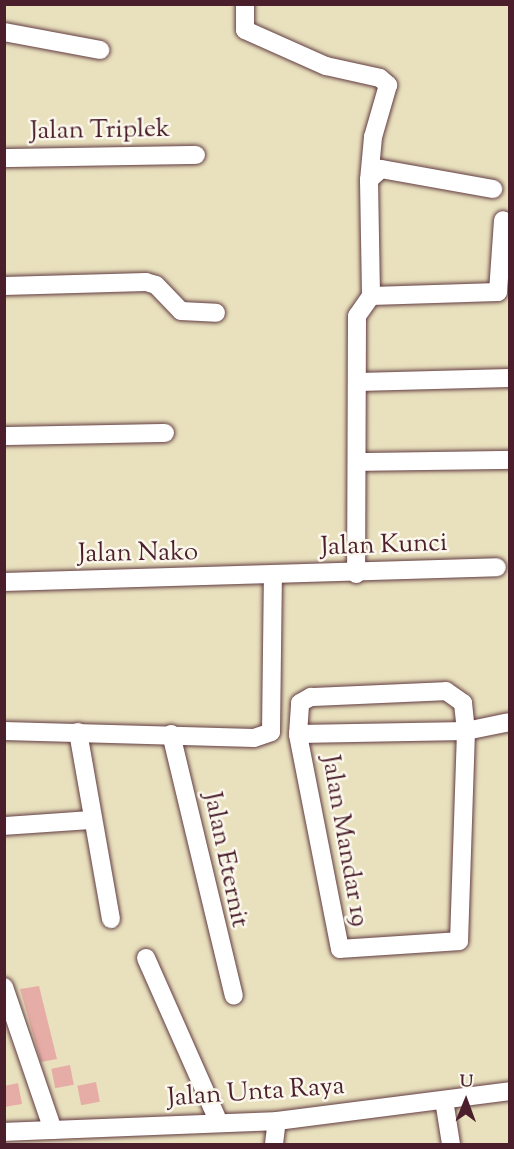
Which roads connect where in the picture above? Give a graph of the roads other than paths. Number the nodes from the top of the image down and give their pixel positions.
1 (245, 4) edge
2 (4, 32) edge
3 (100, 50) dead end
4 (196, 155) dead end
5 (4, 158) edge
6 (369, 180) junction
7 (493, 189) dead end
8 (503, 220) dead end
9 (4, 286) edge
10 (371, 296) junction
11 (216, 313) dead end
12 (510, 378) edge
13 (358, 382) junction
14 (165, 433) dead end
15 (4, 436) edge
16 (510, 460) edge
17 (358, 462) junction
18 (497, 567) dead end
19 (356, 574) junction
20 (273, 576) junction
21 (4, 582) edge
22 (510, 722) edge
23 (466, 730) junction
24 (4, 731) edge
25 (78, 732) junction
26 (171, 734) junction
27 (298, 734) junction
28 (89, 819) junction
29 (4, 826) edge
30 (111, 919) dead end
31 (146, 958) dead end
32 (4, 987) edge
33 (234, 996) dead end
34 (510, 1091) edge
35 (444, 1100) junction
36 (277, 1121) junction
37 (219, 1123) junction
38 (53, 1130) junction
39 (4, 1132) edge
40 (274, 1144) edge
41 (452, 1144) edge

1 - 6 street
2 - 3 street
4 - 5 street, Jalan Triplek
6 - 7 street
6 - 10 street
8 - 10 street
9 - 11 street
10 - 13 street
12 - 13 street
13 - 17 street
14 - 15 street
16 - 17 street
17 - 19 street
18 - 19 street, Jalan Kunci
19 - 20 street, Jalan Kunci
20 - 21 street, Jalan Nako
20 - 26 street
22 - 23 street, Jalan Mandar 19
23 - 27 street, Jalan Mandar 19
23 - 27 street, Jalan Mandar 19
23 - 27 street, Jalan Mandar 19
24 - 25 street
25 - 26 street
25 - 28 street
26 - 33 street, Jalan Eternit
28 - 29 street
28 - 30 street
31 - 37 street
32 - 38 street
34 - 35 street, Jalan Unta Raya
35 - 36 street, Jalan Unta Raya
35 - 41 street
36 - 37 street, Jalan Unta Raya
36 - 40 street
37 - 38 street, Jalan Unta Raya
38 - 39 street, Jalan Unta Raya

